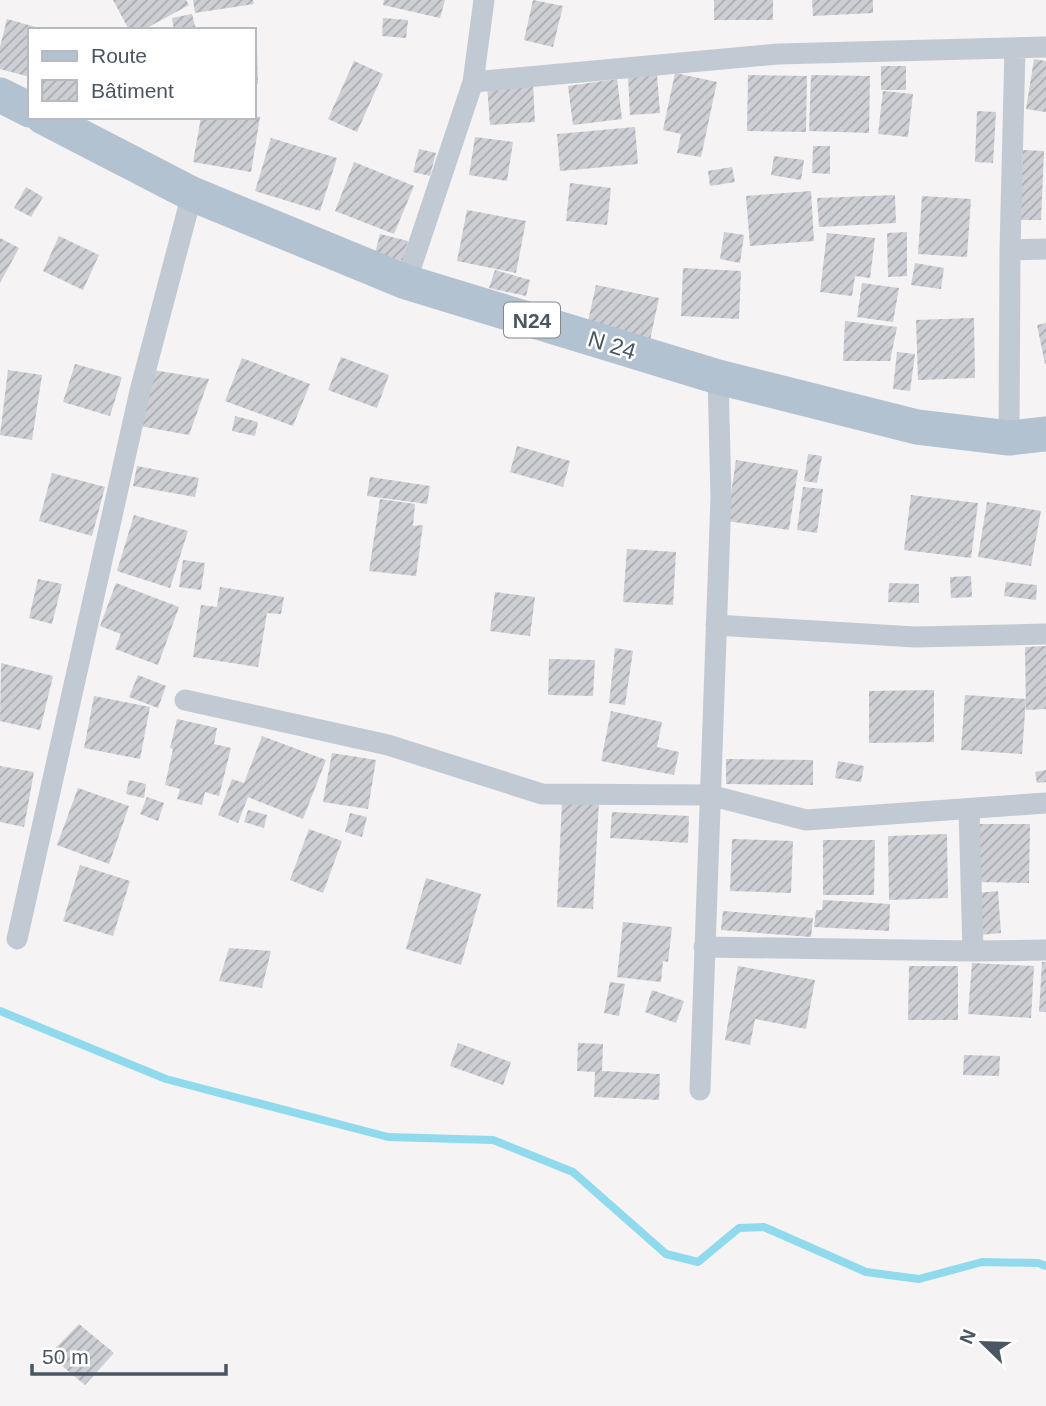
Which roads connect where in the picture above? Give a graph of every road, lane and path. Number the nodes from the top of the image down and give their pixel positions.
1 (484, 0) edge
2 (1046, 47) edge
3 (1015, 48) junction
4 (473, 82) junction
5 (0, 95) edge
6 (28, 109) edge
7 (47, 119) edge
8 (192, 194) junction
9 (1046, 249) edge
10 (1010, 250) junction
11 (406, 282) junction
12 (718, 377) junction
13 (1046, 434) edge
14 (1009, 438) junction
15 (716, 625) junction
16 (1046, 634) edge
17 (186, 700) dead end
18 (709, 795) junction
19 (1046, 803) edge
20 (969, 809) junction
21 (18, 939) dead end
22 (704, 947) junction
23 (1046, 950) edge
24 (973, 951) junction
25 (700, 1090) dead end

1 - 4 street
2 - 3 street
3 - 4 street
3 - 10 street
4 - 11 street
5 - 6 main road
7 - 8 main road, N 24 / N24
8 - 11 main road, N 24 / N24
8 - 21 street
9 - 10 street
10 - 14 street
11 - 12 main road, N 24 / N24
12 - 14 main road, N 24 / N24
12 - 15 street
13 - 14 main road, N 24 / N24
15 - 16 street
15 - 18 street
17 - 18 street
18 - 20 street
18 - 22 street
19 - 20 street
20 - 24 street
22 - 24 street
22 - 25 street
23 - 24 street

